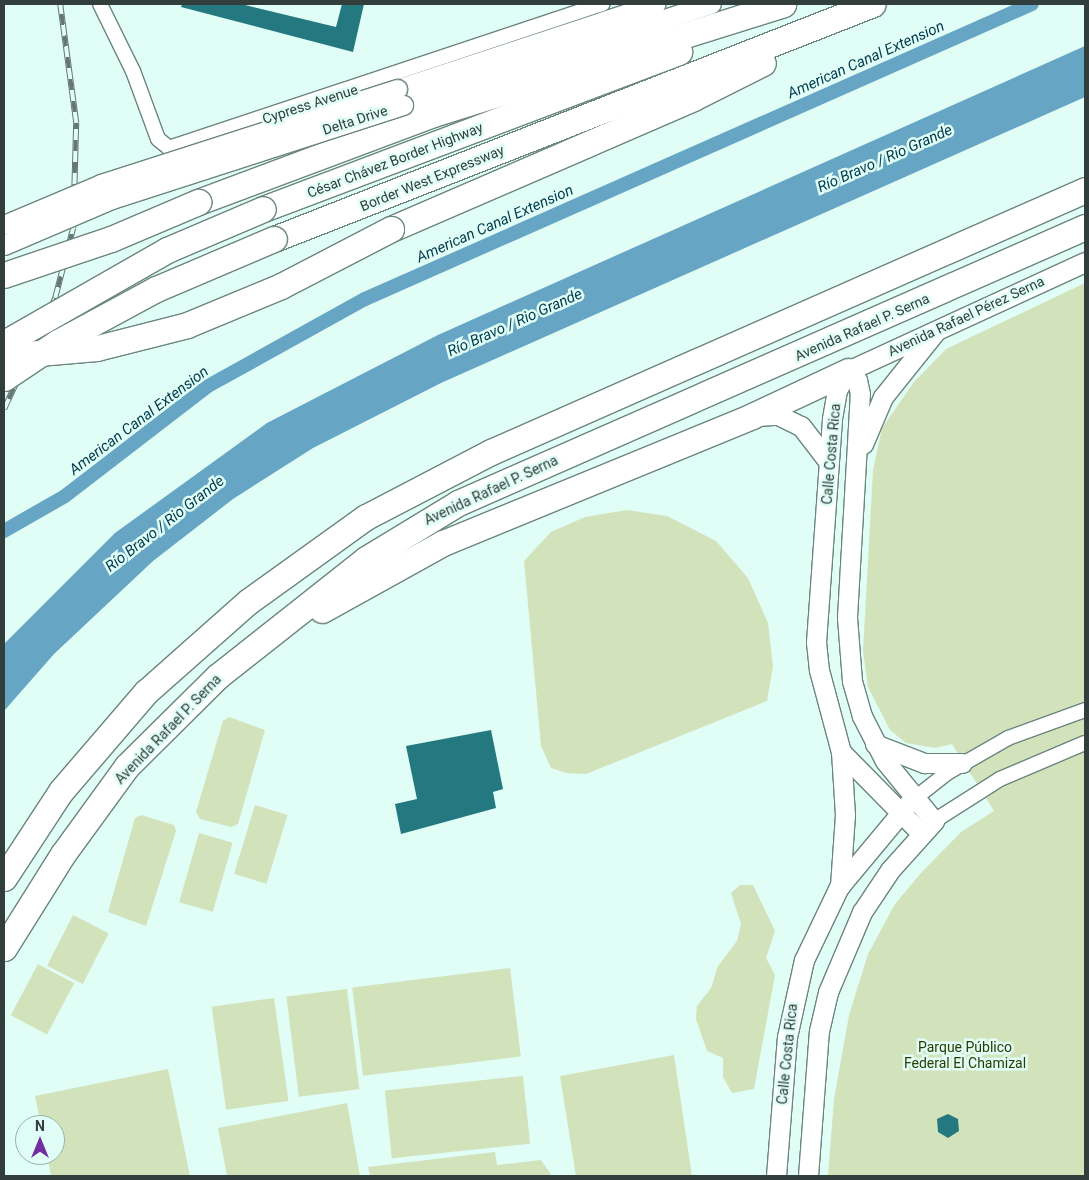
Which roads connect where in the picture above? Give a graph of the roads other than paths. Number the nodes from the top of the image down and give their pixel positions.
1 (100, 4) edge
2 (604, 4) edge
3 (654, 4) edge
4 (711, 4) edge
5 (783, 4) edge
6 (799, 4) edge
7 (873, 4) edge
8 (880, 4) edge
9 (400, 97) junction
10 (1085, 190) edge
11 (4, 225) edge
12 (1085, 228) edge
13 (4, 245) edge
14 (1085, 262) edge
15 (4, 275) edge
16 (941, 325) junction
17 (4, 343) edge
18 (4, 356) edge
19 (848, 371) junction
20 (4, 378) edge
21 (752, 416) junction
22 (828, 461) junction
23 (855, 464) junction
24 (267, 635) junction
25 (1085, 710) edge
26 (1085, 743) edge
27 (875, 744) junction
28 (841, 752) junction
29 (962, 763) junction
30 (914, 799) junction
31 (899, 812) junction
32 (927, 827) junction
33 (4, 878) edge
34 (840, 887) junction
35 (4, 948) edge
36 (776, 1176) edge
37 (808, 1176) edge

1 - 2 street, Cypress Avenue
3 - 9 main road, Delta Drive
4 - 9 main road, Delta Drive
5 - 15 highway, bridge
6 - 17 highway, César Chávez Border Highway, bridge
7 - 20 highway, Border West Expressway, bridge
8 - 18 highway, bridge
9 - 11 main road, Delta Drive, bridge
9 - 13 main road, Delta Drive, bridge
10 - 33 highway
12 - 24 highway, Avenida Rafael P. Serna
14 - 16 main road, Avenida Rafael Pérez Serna
16 - 19 main road, Avenida Rafael Pérez Serna
16 - 23 main road
19 - 21 highway
19 - 22 main road, Calle Costa Rica
19 - 23 main road, Calle Costa Rica
21 - 22 main road
21 - 24 highway
22 - 28 main road, Calle Costa Rica
23 - 27 main road, Calle Costa Rica
24 - 35 highway, Avenida Rafael P. Serna
25 - 29 street
26 - 32 street
27 - 29 main road
27 - 30 main road, Calle Costa Rica
28 - 31 main road, Calle Costa Rica
28 - 34 main road
29 - 30 street
30 - 31 main road, Calle Costa Rica
30 - 32 main road, Calle Costa Rica
31 - 32 main road, Calle Costa Rica
31 - 34 main road, Calle Costa Rica
32 - 37 main road
34 - 36 main road, Calle Costa Rica

